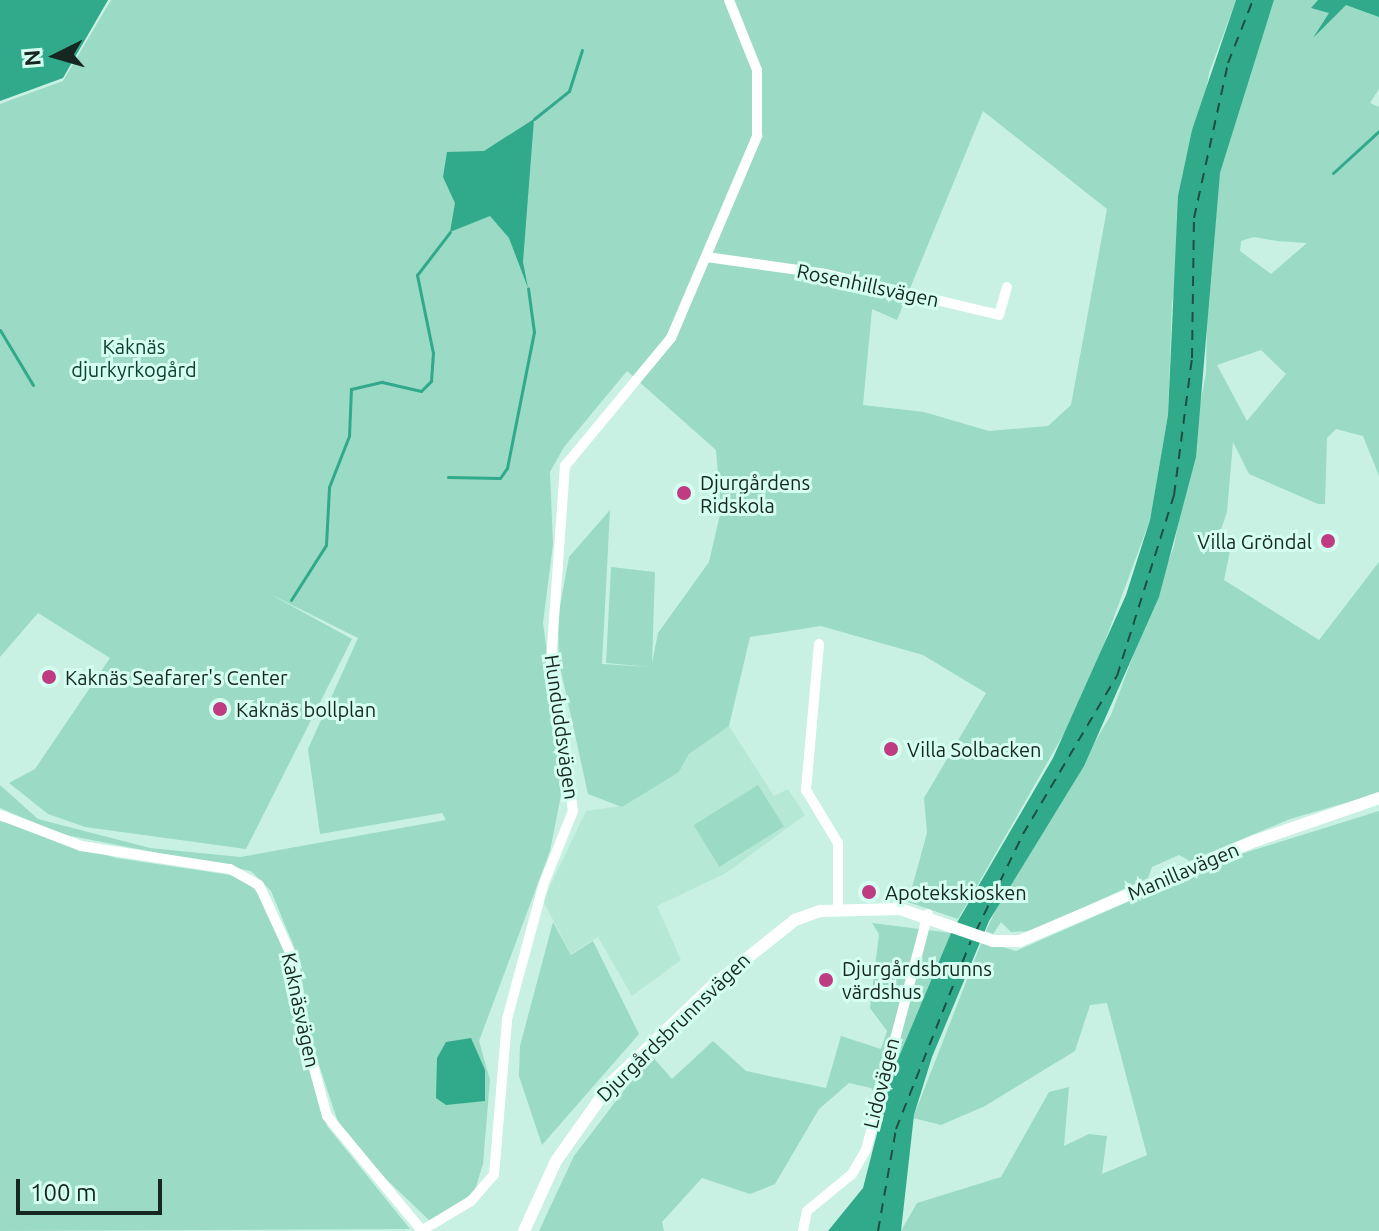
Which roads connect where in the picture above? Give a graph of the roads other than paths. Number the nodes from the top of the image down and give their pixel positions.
1 (729, 0) edge
2 (707, 257) junction
3 (1007, 287) dead end
4 (819, 644) dead end
5 (1379, 798) edge
6 (0, 815) edge
7 (838, 909) junction
8 (928, 914) junction
9 (989, 939) joint
10 (422, 1231) edge
11 (524, 1231) edge
12 (803, 1231) edge

1 - 2 street, Hunduddsvägen
2 - 3 street, Rosenhillsvägen
2 - 10 street, Hunduddsvägen
4 - 7 street
5 - 9 street, Manillavägen
6 - 10 street, Kaknäsvägen
7 - 8 street, Djurgårdsbrunnsvägen
7 - 11 street, Djurgårdsbrunnsvägen
8 - 9 street, Djurgårdsbrunnsvägen
8 - 12 street, Lidovägen

